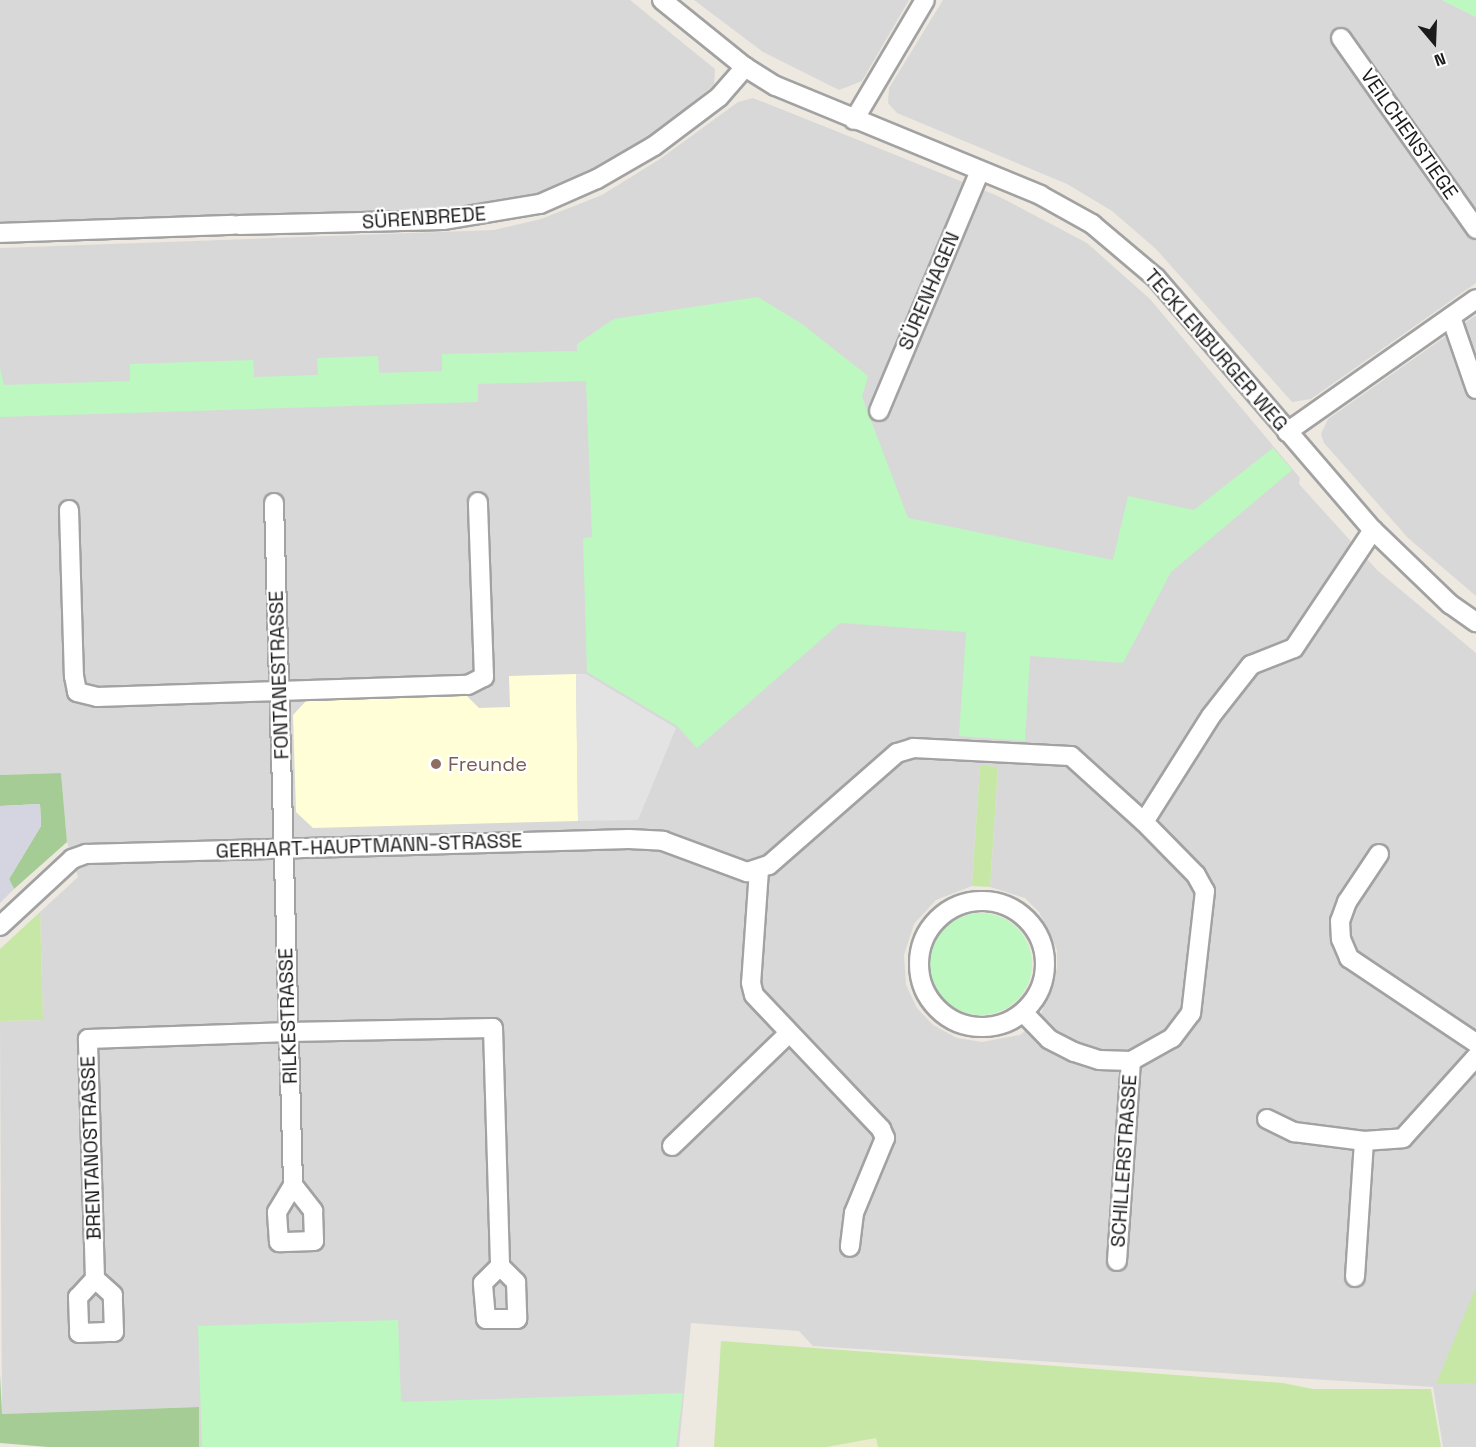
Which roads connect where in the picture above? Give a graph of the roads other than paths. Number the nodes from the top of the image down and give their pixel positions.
1 (662, 0) edge
2 (925, 0) edge
3 (1341, 38) dead end
4 (745, 67) junction
5 (854, 120) junction
6 (980, 171) junction
7 (1476, 230) edge
8 (0, 233) edge
9 (1476, 299) edge
10 (1451, 317) junction
11 (1476, 389) edge
12 (879, 411) dead end
13 (1287, 432) junction
14 (478, 502) dead end
15 (274, 503) dead end
16 (69, 510) dead end
17 (1373, 530) junction
18 (1476, 621) edge
19 (280, 691) junction
20 (1144, 822) junction
21 (283, 848) junction
22 (1379, 854) dead end
23 (759, 870) junction
24 (0, 926) edge
25 (1023, 1012) junction
26 (289, 1032) junction
27 (788, 1034) junction
28 (1476, 1043) edge
29 (1476, 1057) edge
30 (1131, 1061) junction
31 (1267, 1119) dead end
32 (1364, 1141) junction
33 (672, 1146) dead end
34 (293, 1185) dead end
35 (850, 1246) dead end
36 (1117, 1261) dead end
37 (500, 1266) dead end
38 (1355, 1277) dead end
39 (95, 1279) dead end

1 - 4 street, TECKLENBURGER WEG
2 - 5 street
3 - 7 street, VEILCHENSTIEGE
4 - 5 street, TECKLENBURGER WEG
4 - 8 street, SÜRENBREDE
5 - 6 street, TECKLENBURGER WEG
6 - 12 street, SÜRENHAGEN
6 - 13 street, TECKLENBURGER WEG
9 - 10 street
10 - 11 street
10 - 13 street
13 - 17 street, TECKLENBURGER WEG
14 - 19 street
15 - 19 street, FONTANESTRASSE
16 - 19 street
17 - 18 street, TECKLENBURGER WEG
17 - 20 street
19 - 21 street, FONTANESTRASSE
20 - 23 street, SCHILLERSTRASSE
20 - 30 street, SCHILLERSTRASSE
21 - 23 street, GERHART-HAUPTMANN-STRASSE
21 - 24 street, GERHART-HAUPTMANN-STRASSE
21 - 26 street, RILKESTRASSE
22 - 28 street
23 - 27 street
25 - 25 street
25 - 30 street, SCHILLERSTRASSE
26 - 34 street, RILKESTRASSE
26 - 37 street
26 - 39 street, BRENTANOSTRASSE
27 - 33 street
27 - 35 street
29 - 32 street
30 - 36 street, SCHILLERSTRASSE
31 - 32 street
32 - 38 street

